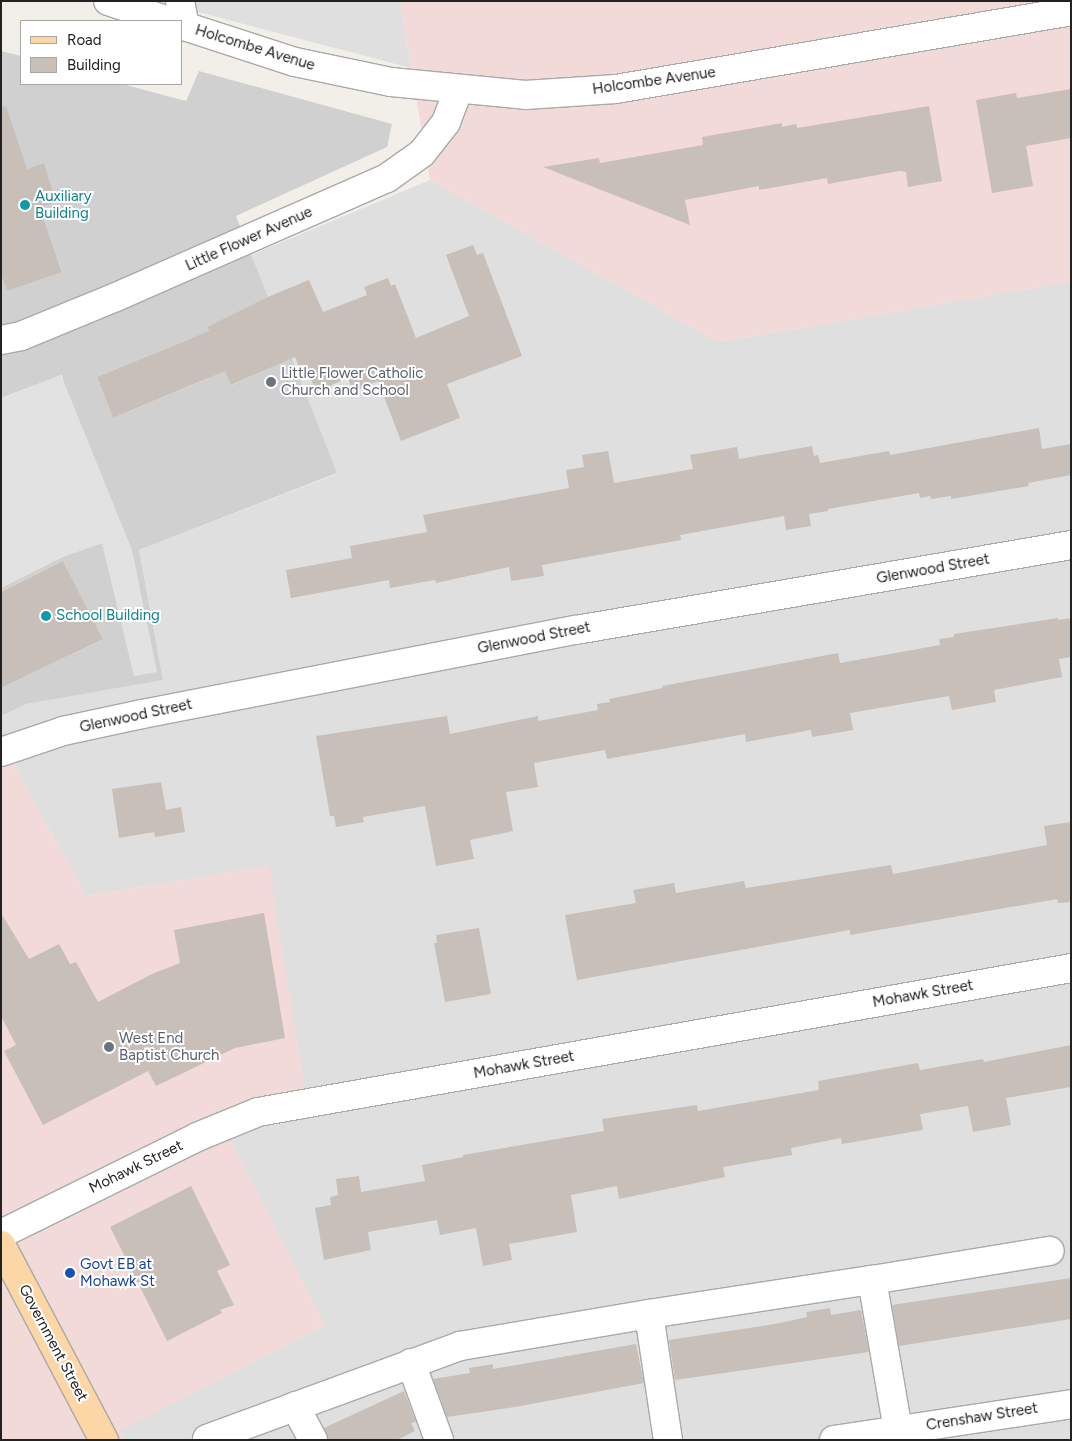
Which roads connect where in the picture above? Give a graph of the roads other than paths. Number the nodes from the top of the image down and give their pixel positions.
1 (109, 1) edge
2 (1071, 11) edge
3 (179, 19) edge
4 (182, 20) edge
5 (458, 90) junction
6 (1, 340) edge
7 (1071, 545) edge
8 (1, 752) edge
9 (1071, 968) edge
10 (1, 1234) edge
11 (1, 1245) edge
12 (1050, 1251) dead end
13 (872, 1280) junction
14 (649, 1314) junction
15 (411, 1364) junction
16 (1071, 1404) edge
17 (295, 1406) junction
18 (898, 1430) junction
19 (207, 1439) edge
20 (104, 1440) edge
21 (313, 1440) edge
22 (439, 1440) edge
23 (668, 1440) edge
24 (834, 1440) edge

1 - 3 street, Holcombe Avenue
2 - 5 street, Holcombe Avenue
4 - 5 street, Holcombe Avenue
5 - 6 street, Little Flower Avenue
7 - 8 street, Glenwood Street
9 - 10 street, Mohawk Street
11 - 20 main road, Government Street
12 - 13 street
13 - 14 street
13 - 18 street
14 - 15 street
14 - 23 street
15 - 17 street
15 - 22 street
16 - 18 street, Crenshaw Street
17 - 19 street
17 - 21 street
18 - 24 street, Crenshaw Street

